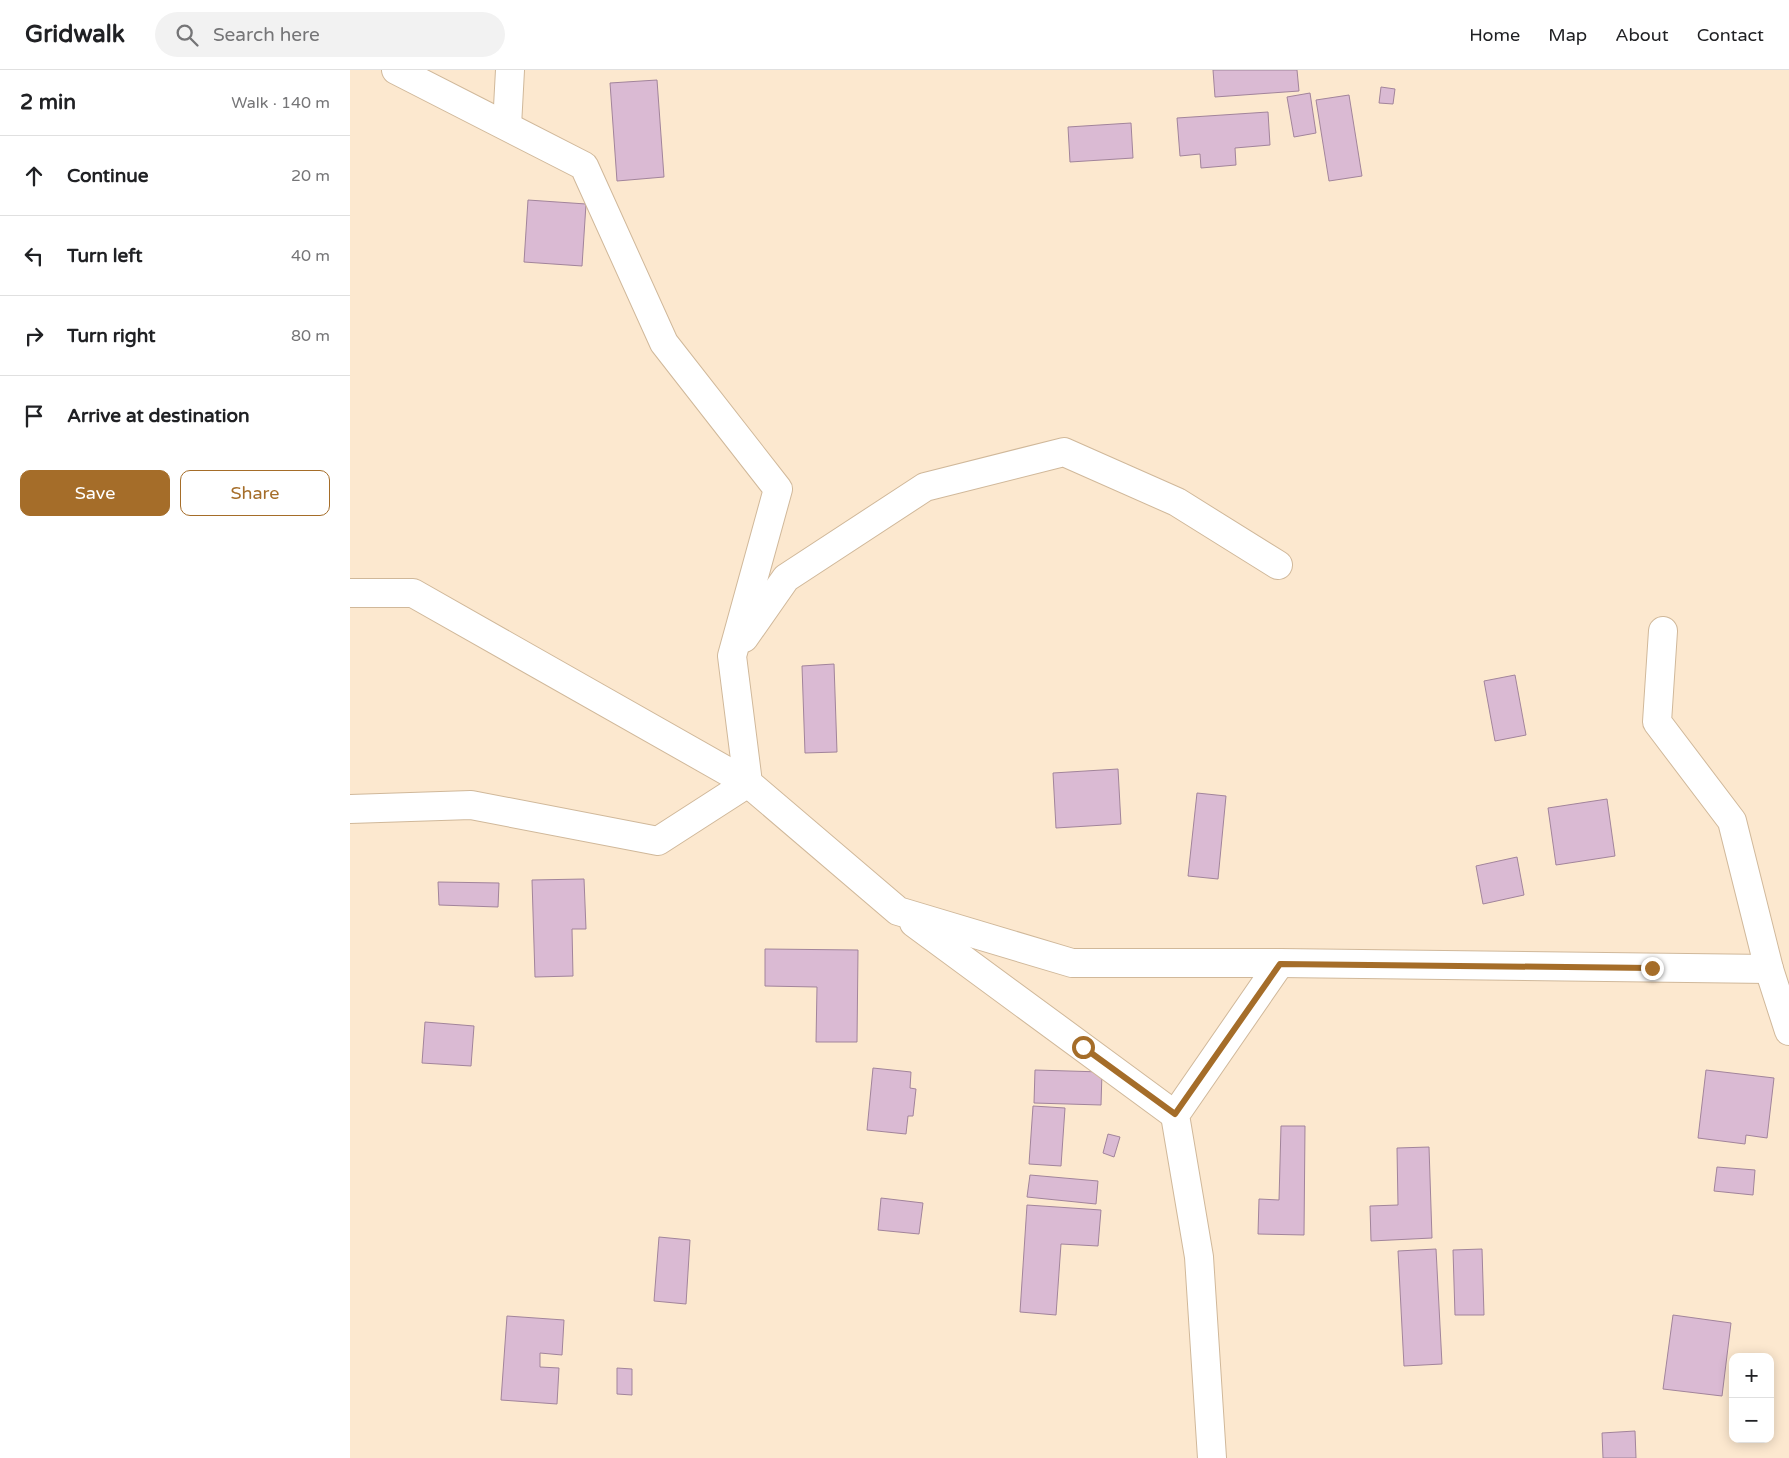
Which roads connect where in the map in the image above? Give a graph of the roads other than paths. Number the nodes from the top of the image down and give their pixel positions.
1 (396, 70) edge
2 (510, 70) edge
3 (507, 126) junction
4 (1278, 564) dead end
5 (350, 592) edge
6 (1663, 631) dead end
7 (732, 656) junction
8 (748, 783) junction
9 (350, 809) edge
10 (898, 911) junction
11 (1280, 964) junction
12 (1769, 969) junction
13 (1789, 1031) edge
14 (1175, 1114) junction
15 (1212, 1458) edge

1 - 3 street
2 - 3 street
3 - 7 street
4 - 7 street
5 - 8 street
6 - 12 street
7 - 8 street
8 - 9 street
8 - 10 street
10 - 11 street
10 - 14 street
11 - 12 street
11 - 14 street
12 - 13 street
14 - 15 street

